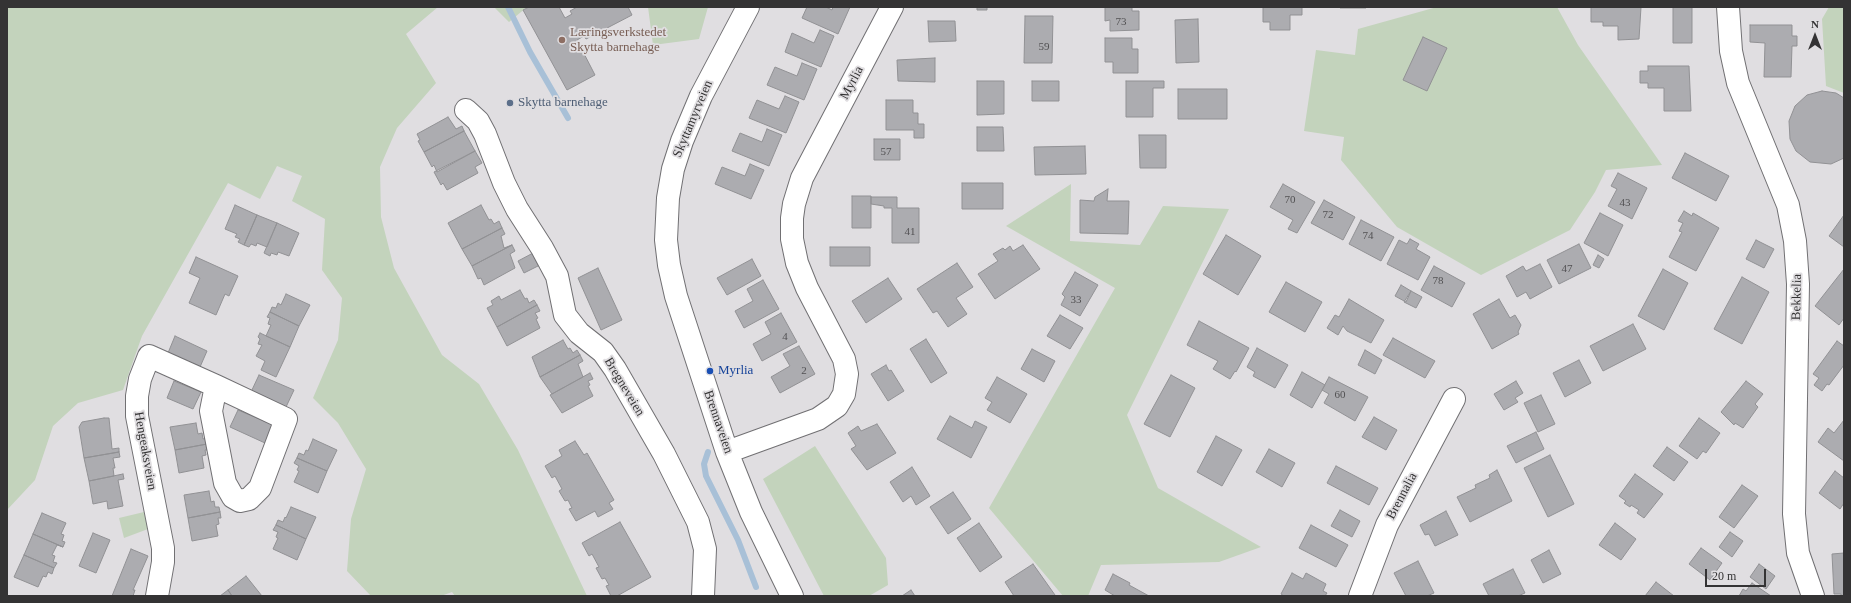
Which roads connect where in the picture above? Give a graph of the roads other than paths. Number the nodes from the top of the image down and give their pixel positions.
1 (748, 7) edge
2 (892, 7) edge
3 (1728, 7) edge
4 (466, 110) dead end
5 (666, 240) joint
6 (216, 386) junction
7 (1454, 399) dead end
8 (727, 452) junction
9 (789, 595) edge
10 (157, 596) edge
11 (703, 596) edge
12 (1360, 596) edge
13 (1813, 596) edge

1 - 5 street, Skyttamyrveien
2 - 8 street, Myrlia
3 - 13 street, Bekkelia
4 - 11 street, Bregneveien
5 - 8 street, Brennaveien
6 - 6 street, Hengeaksveien
6 - 10 street, Hengeaksveien
7 - 12 street, Brennalia
8 - 9 street, Brennaveien

